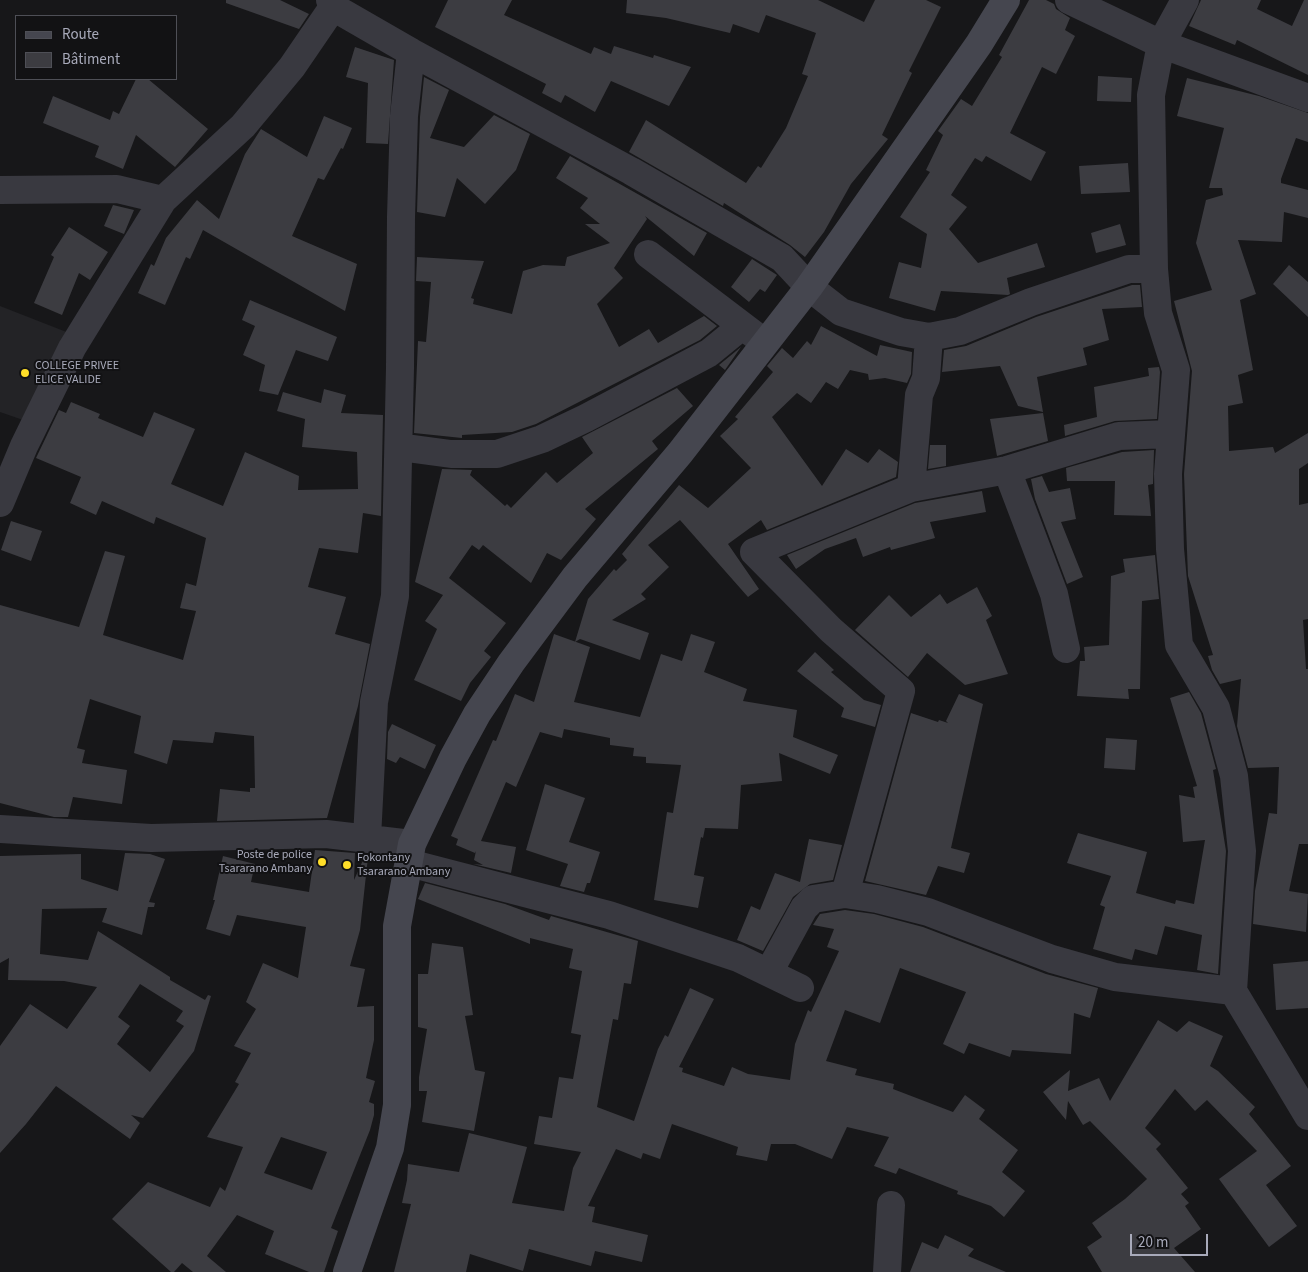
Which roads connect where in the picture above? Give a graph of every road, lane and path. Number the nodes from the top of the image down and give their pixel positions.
1 (1006, 0) edge
2 (1070, 0) edge
3 (1185, 0) edge
4 (331, 4) edge
5 (1161, 44) junction
6 (411, 52) junction
7 (1308, 98) edge
8 (0, 190) edge
9 (163, 200) junction
10 (648, 254) dead end
11 (1154, 269) junction
12 (809, 287) junction
13 (742, 326) junction
14 (929, 338) junction
15 (766, 343) junction
16 (1170, 434) junction
17 (399, 447) junction
18 (1007, 470) junction
19 (911, 488) junction
20 (0, 503) edge
21 (1066, 649) dead end
22 (0, 828) edge
23 (367, 838) junction
24 (410, 853) junction
25 (845, 894) junction
26 (769, 972) junction
27 (800, 988) dead end
28 (1233, 990) junction
29 (1308, 1116) edge
30 (891, 1205) dead end
31 (347, 1272) edge
32 (887, 1272) edge

1 - 12 street
2 - 5 street
3 - 5 street
4 - 6 street
4 - 9 street
5 - 7 street
5 - 11 street
6 - 12 street
6 - 17 street
8 - 9 street
9 - 20 street
10 - 13 street
11 - 14 street
11 - 16 street
12 - 14 street
12 - 15 street
13 - 15 street
13 - 17 street
14 - 19 street
15 - 24 street
16 - 18 street
16 - 28 street
17 - 23 street
18 - 19 street
18 - 21 street
19 - 25 street
22 - 23 street
23 - 24 street
24 - 26 street
24 - 31 street
25 - 26 street
25 - 28 street
26 - 27 street
28 - 29 street
30 - 32 street

